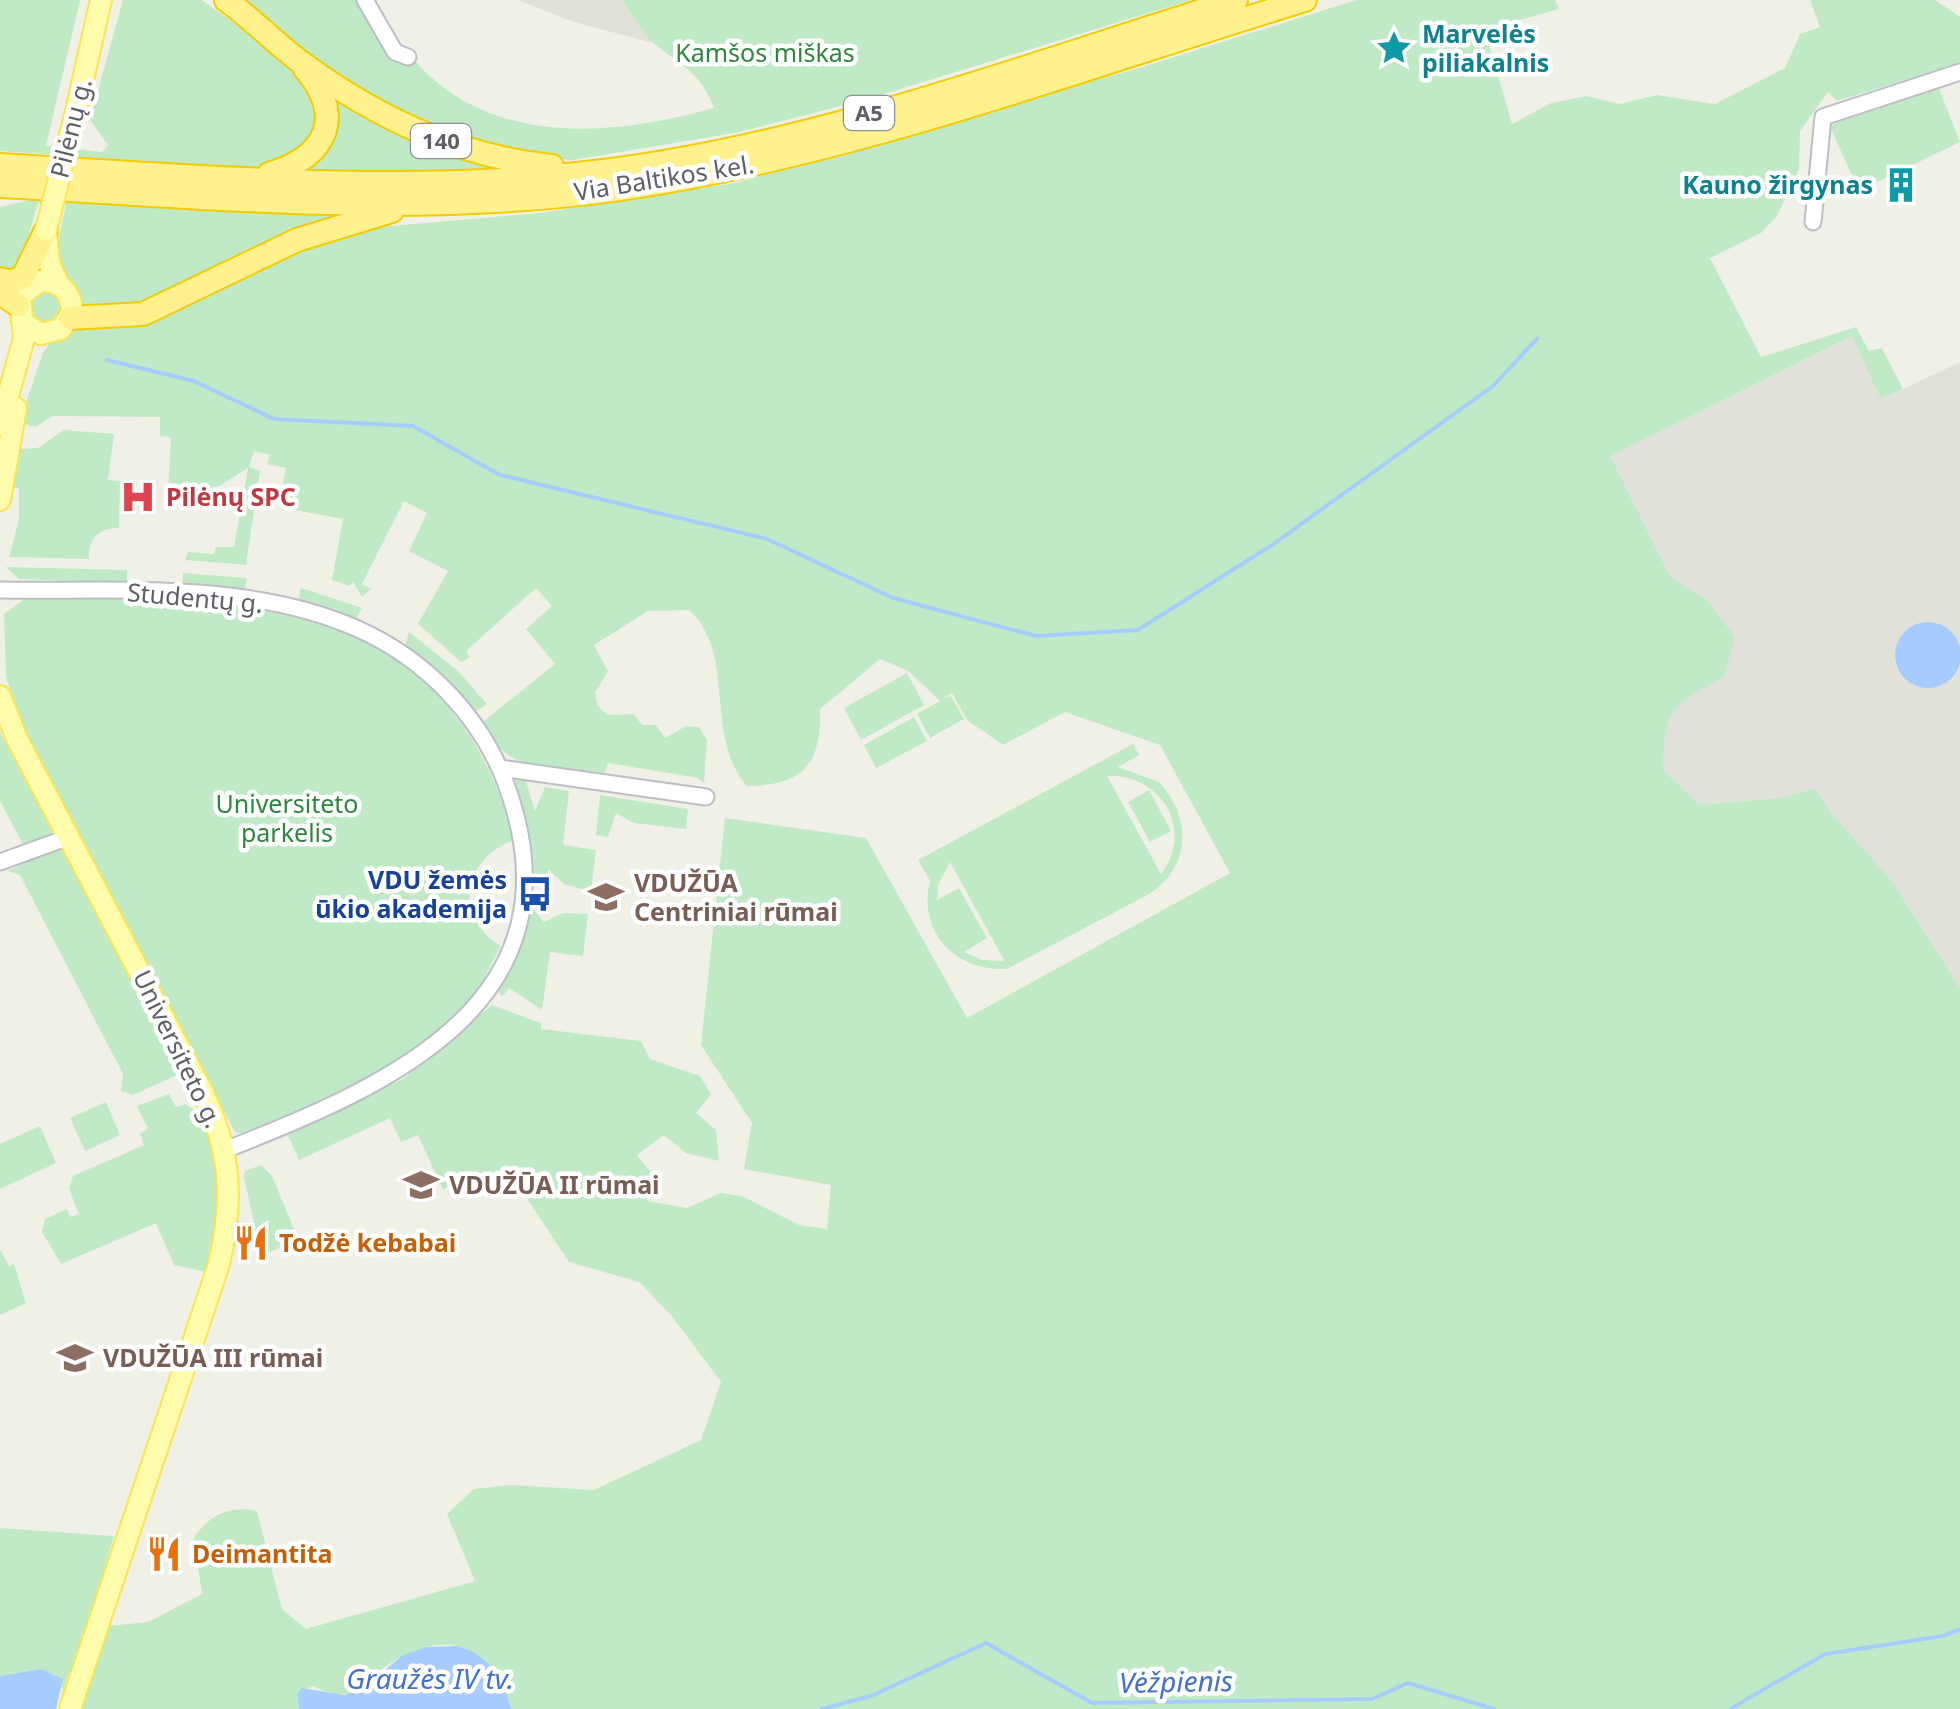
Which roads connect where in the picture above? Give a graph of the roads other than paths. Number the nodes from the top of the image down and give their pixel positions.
1 (102, 0) edge
2 (365, 0) edge
3 (1236, 0) edge
4 (1305, 0) edge
5 (228, 1) edge
6 (296, 58) junction
7 (408, 58) dead end
8 (1960, 72) edge
9 (0, 165) edge
10 (605, 171) junction
11 (252, 179) junction
12 (0, 186) edge
13 (32, 187) junction
14 (0, 200) edge
15 (420, 204) junction
16 (1814, 222) dead end
17 (46, 230) junction
18 (0, 280) edge
19 (32, 284) junction
20 (58, 284) junction
21 (13, 306) edge
22 (70, 318) junction
23 (48, 334) junction
24 (0, 425) edge
25 (0, 500) edge
26 (0, 590) edge
27 (0, 696) edge
28 (500, 768) junction
29 (706, 796) dead end
30 (69, 836) junction
31 (0, 862) edge
32 (225, 1150) junction
33 (70, 1709) edge

1 - 17 main road, Pilėnų g., bridge
2 - 7 street
3 - 10 highway, Via Baltikos kel. / A5
4 - 15 highway, Via Baltikos kel. / A5
5 - 6 highway, 140
6 - 10 highway, 140
6 - 11 highway
8 - 16 street
9 - 11 highway, Via Baltikos kel. / A5
10 - 11 highway, Via Baltikos kel. / A5
12 - 13 highway, Via Baltikos kel. / A5
13 - 14 highway
13 - 15 highway, Via Baltikos kel. / A5
15 - 22 highway
17 - 18 highway
17 - 19 main road, Pilėnų g.
17 - 20 main road, Pilėnų g.
19 - 20 main road
19 - 21 main road
20 - 22 main road
21 - 23 main road
21 - 24 main road
22 - 23 main road
23 - 25 main road
26 - 28 street, Studentų g.
27 - 30 main road, Universiteto g.
28 - 29 street
28 - 32 street, Studentų g.
30 - 31 street
30 - 32 main road, Universiteto g.
32 - 33 main road, Universiteto g.

